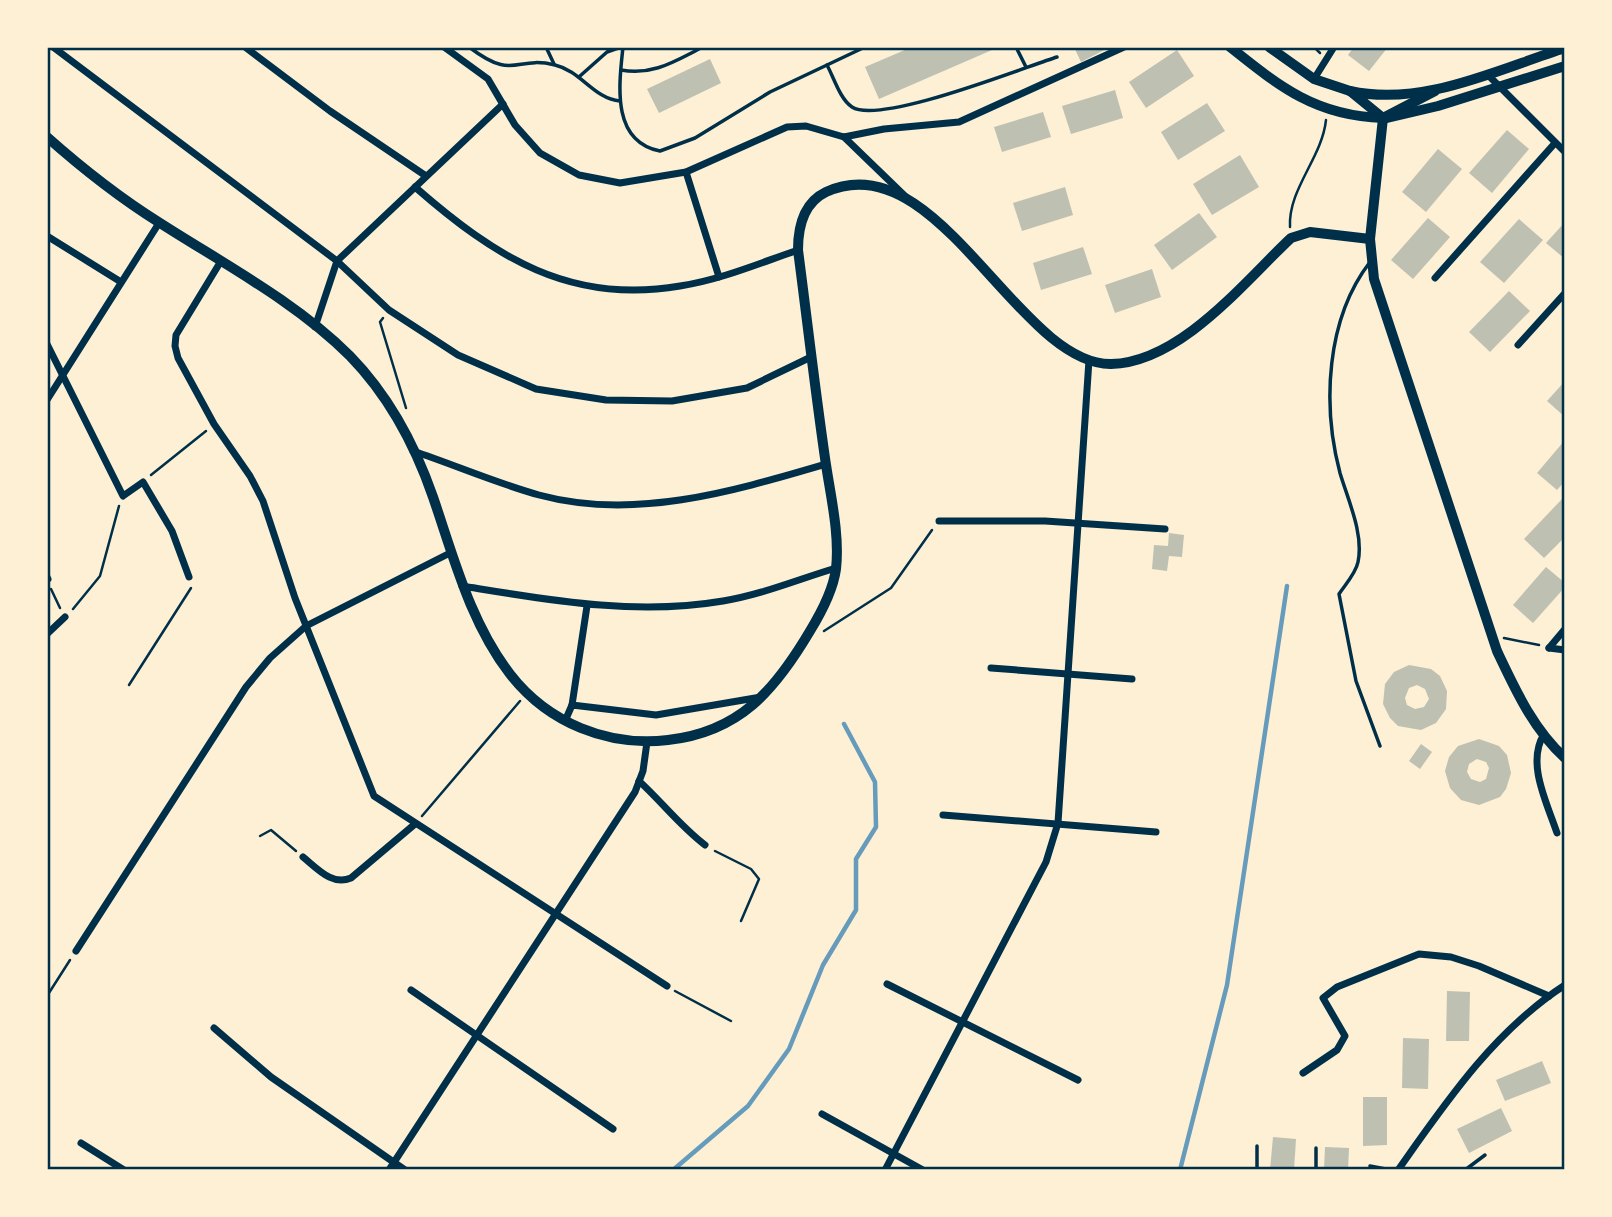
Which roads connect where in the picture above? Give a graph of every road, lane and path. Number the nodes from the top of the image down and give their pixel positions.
1 (53, 47) edge
2 (245, 47) edge
3 (444, 47) edge
4 (469, 47) edge
5 (546, 47) edge
6 (622, 47) edge
7 (703, 47) edge
8 (865, 47) edge
9 (1016, 47) edge
10 (1124, 47) edge
11 (1230, 47) edge
12 (1269, 47) edge
13 (1334, 47) edge
14 (1565, 48) edge
15 (1057, 57) dead end
16 (554, 64) junction
17 (827, 65) junction
18 (1565, 66) edge
19 (1026, 67) junction
20 (621, 70) junction
21 (1487, 74) junction
22 (580, 76) junction
23 (1314, 79) junction
24 (1497, 87) junction
25 (1350, 91) junction
26 (1435, 91) junction
27 (620, 101) junction
28 (503, 104) junction
29 (1328, 110) junction
30 (1383, 118) junction
31 (47, 137) edge
32 (844, 137) junction
33 (1555, 143) junction
34 (1565, 152) edge
35 (686, 172) junction
36 (426, 176) junction
37 (415, 187) junction
38 (911, 202) junction
39 (159, 223) junction
40 (47, 236) edge
41 (1291, 238) junction
42 (1370, 239) junction
43 (798, 250) junction
44 (221, 261) junction
45 (337, 261) junction
46 (1370, 261) junction
47 (719, 276) junction
48 (1435, 278) dead end
49 (121, 282) junction
50 (1565, 293) edge
51 (389, 310) junction
52 (315, 327) junction
53 (47, 344) edge
54 (1518, 345) dead end
55 (811, 357) junction
56 (1089, 360) junction
57 (62, 375) junction
58 (47, 400) edge
59 (408, 411) dead end
60 (214, 425) junction
61 (413, 451) junction
62 (826, 464) junction
63 (143, 482) junction
64 (123, 496) junction
65 (939, 521) joint
66 (1077, 523) junction
67 (1165, 529) dead end
68 (450, 553) junction
69 (836, 568) junction
70 (188, 577) joint
71 (48, 578) edge
72 (462, 586) junction
73 (587, 606) junction
74 (65, 617) junction
75 (306, 626) junction
76 (1565, 629) edge
77 (823, 632) dead end
78 (47, 634) edge
79 (1491, 635) junction
80 (1549, 648) junction
81 (1565, 650) edge
82 (991, 668) dead end
83 (1068, 673) junction
84 (1132, 679) dead end
85 (129, 685) dead end
86 (527, 694) junction
87 (765, 696) junction
88 (572, 705) junction
89 (565, 721) junction
90 (1546, 738) junction
91 (647, 742) junction
92 (1380, 746) dead end
93 (1565, 751) edge
94 (1565, 758) edge
95 (639, 781) junction
96 (943, 815) dead end
97 (1058, 823) junction
98 (415, 824) junction
99 (1156, 832) dead end
100 (1558, 832) dead end
101 (260, 836) dead end
102 (705, 845) joint
103 (303, 857) joint
104 (556, 915) junction
105 (741, 921) dead end
106 (76, 951) joint
107 (887, 984) dead end
108 (1565, 985) edge
109 (667, 986) joint
110 (411, 990) dead end
111 (47, 996) edge
112 (1549, 996) junction
113 (731, 1021) dead end
114 (963, 1021) junction
115 (214, 1028) dead end
116 (477, 1036) junction
117 (1303, 1073) dead end
118 (1078, 1080) dead end
119 (822, 1114) dead end
120 (613, 1129) dead end
121 (81, 1143) dead end
122 (1257, 1146) dead end
123 (1316, 1148) dead end
124 (894, 1154) junction
125 (1485, 1155) dead end
126 (391, 1166) edge
127 (1370, 1166) dead end
128 (124, 1170) edge
129 (405, 1170) edge
130 (885, 1170) edge
131 (923, 1170) edge
132 (1257, 1170) edge
133 (1316, 1170) edge
134 (1391, 1170) edge
135 (1398, 1170) edge
136 (1465, 1170) edge

1 - 45 street
2 - 36 street
3 - 28 street
4 - 16 lane
5 - 16 lane
6 - 20 lane
6 - 22 lane
7 - 20 lane
8 - 17 lane
9 - 19 lane
10 - 32 street
11 - 29 main road
12 - 23 main road
13 - 23 street
14 - 21 street
15 - 19 lane
16 - 22 lane
17 - 19 lane
17 - 27 lane
18 - 24 street
20 - 27 lane
21 - 24 street
21 - 26 street
22 - 27 lane
23 - 25 main road
24 - 30 street
24 - 33 street
25 - 26 street
25 - 30 main road
26 - 30 main road
28 - 35 street
28 - 36 street
29 - 30 main road
29 - 41 path
30 - 42 main road
31 - 39 street
32 - 35 street
32 - 38 street
33 - 34 street
33 - 48 street
35 - 47 street
36 - 37 street
37 - 45 street
37 - 47 street
38 - 43 street
38 - 56 street
39 - 44 street
39 - 49 street
40 - 49 street
41 - 42 street
41 - 56 street
42 - 46 main road
43 - 47 street
43 - 55 street
44 - 52 street
44 - 60 street
45 - 51 street
45 - 52 street
46 - 79 main road
46 - 92 lane
49 - 57 street
50 - 54 street
51 - 55 street
51 - 59 path
52 - 61 street
53 - 57 street
55 - 62 street
56 - 66 street
57 - 58 street
57 - 64 street
60 - 63 path
60 - 75 street
61 - 62 street
61 - 68 street
62 - 69 street
63 - 64 street
63 - 70 street
64 - 74 path
65 - 66 street
65 - 77 path
66 - 67 street
66 - 83 street
68 - 72 street
68 - 75 street
69 - 73 street
69 - 87 street
70 - 85 path
71 - 74 path
72 - 73 street
72 - 86 street
73 - 88 street
74 - 78 street
75 - 98 street
75 - 106 street
76 - 80 street
79 - 80 path
79 - 90 main road
80 - 81 street
82 - 83 street
83 - 84 street
83 - 97 street
86 - 89 street
86 - 98 path
87 - 88 street
87 - 91 street
88 - 89 street
89 - 91 street
90 - 93 main road
90 - 94 main road
90 - 100 street
91 - 95 street
95 - 102 street
95 - 104 street
96 - 97 street
97 - 99 street
97 - 114 street
98 - 103 street
98 - 104 street
101 - 103 path
102 - 105 path
104 - 109 street
104 - 116 street
106 - 111 path
107 - 114 street
108 - 112 street
109 - 113 path
110 - 116 street
112 - 117 street
112 - 135 street
114 - 118 street
114 - 124 street
115 - 126 street
116 - 120 street
116 - 126 street
119 - 124 street
121 - 128 street
122 - 132 lane
123 - 133 lane
124 - 130 street
124 - 131 street
125 - 136 lane
126 - 129 street
127 - 134 lane

